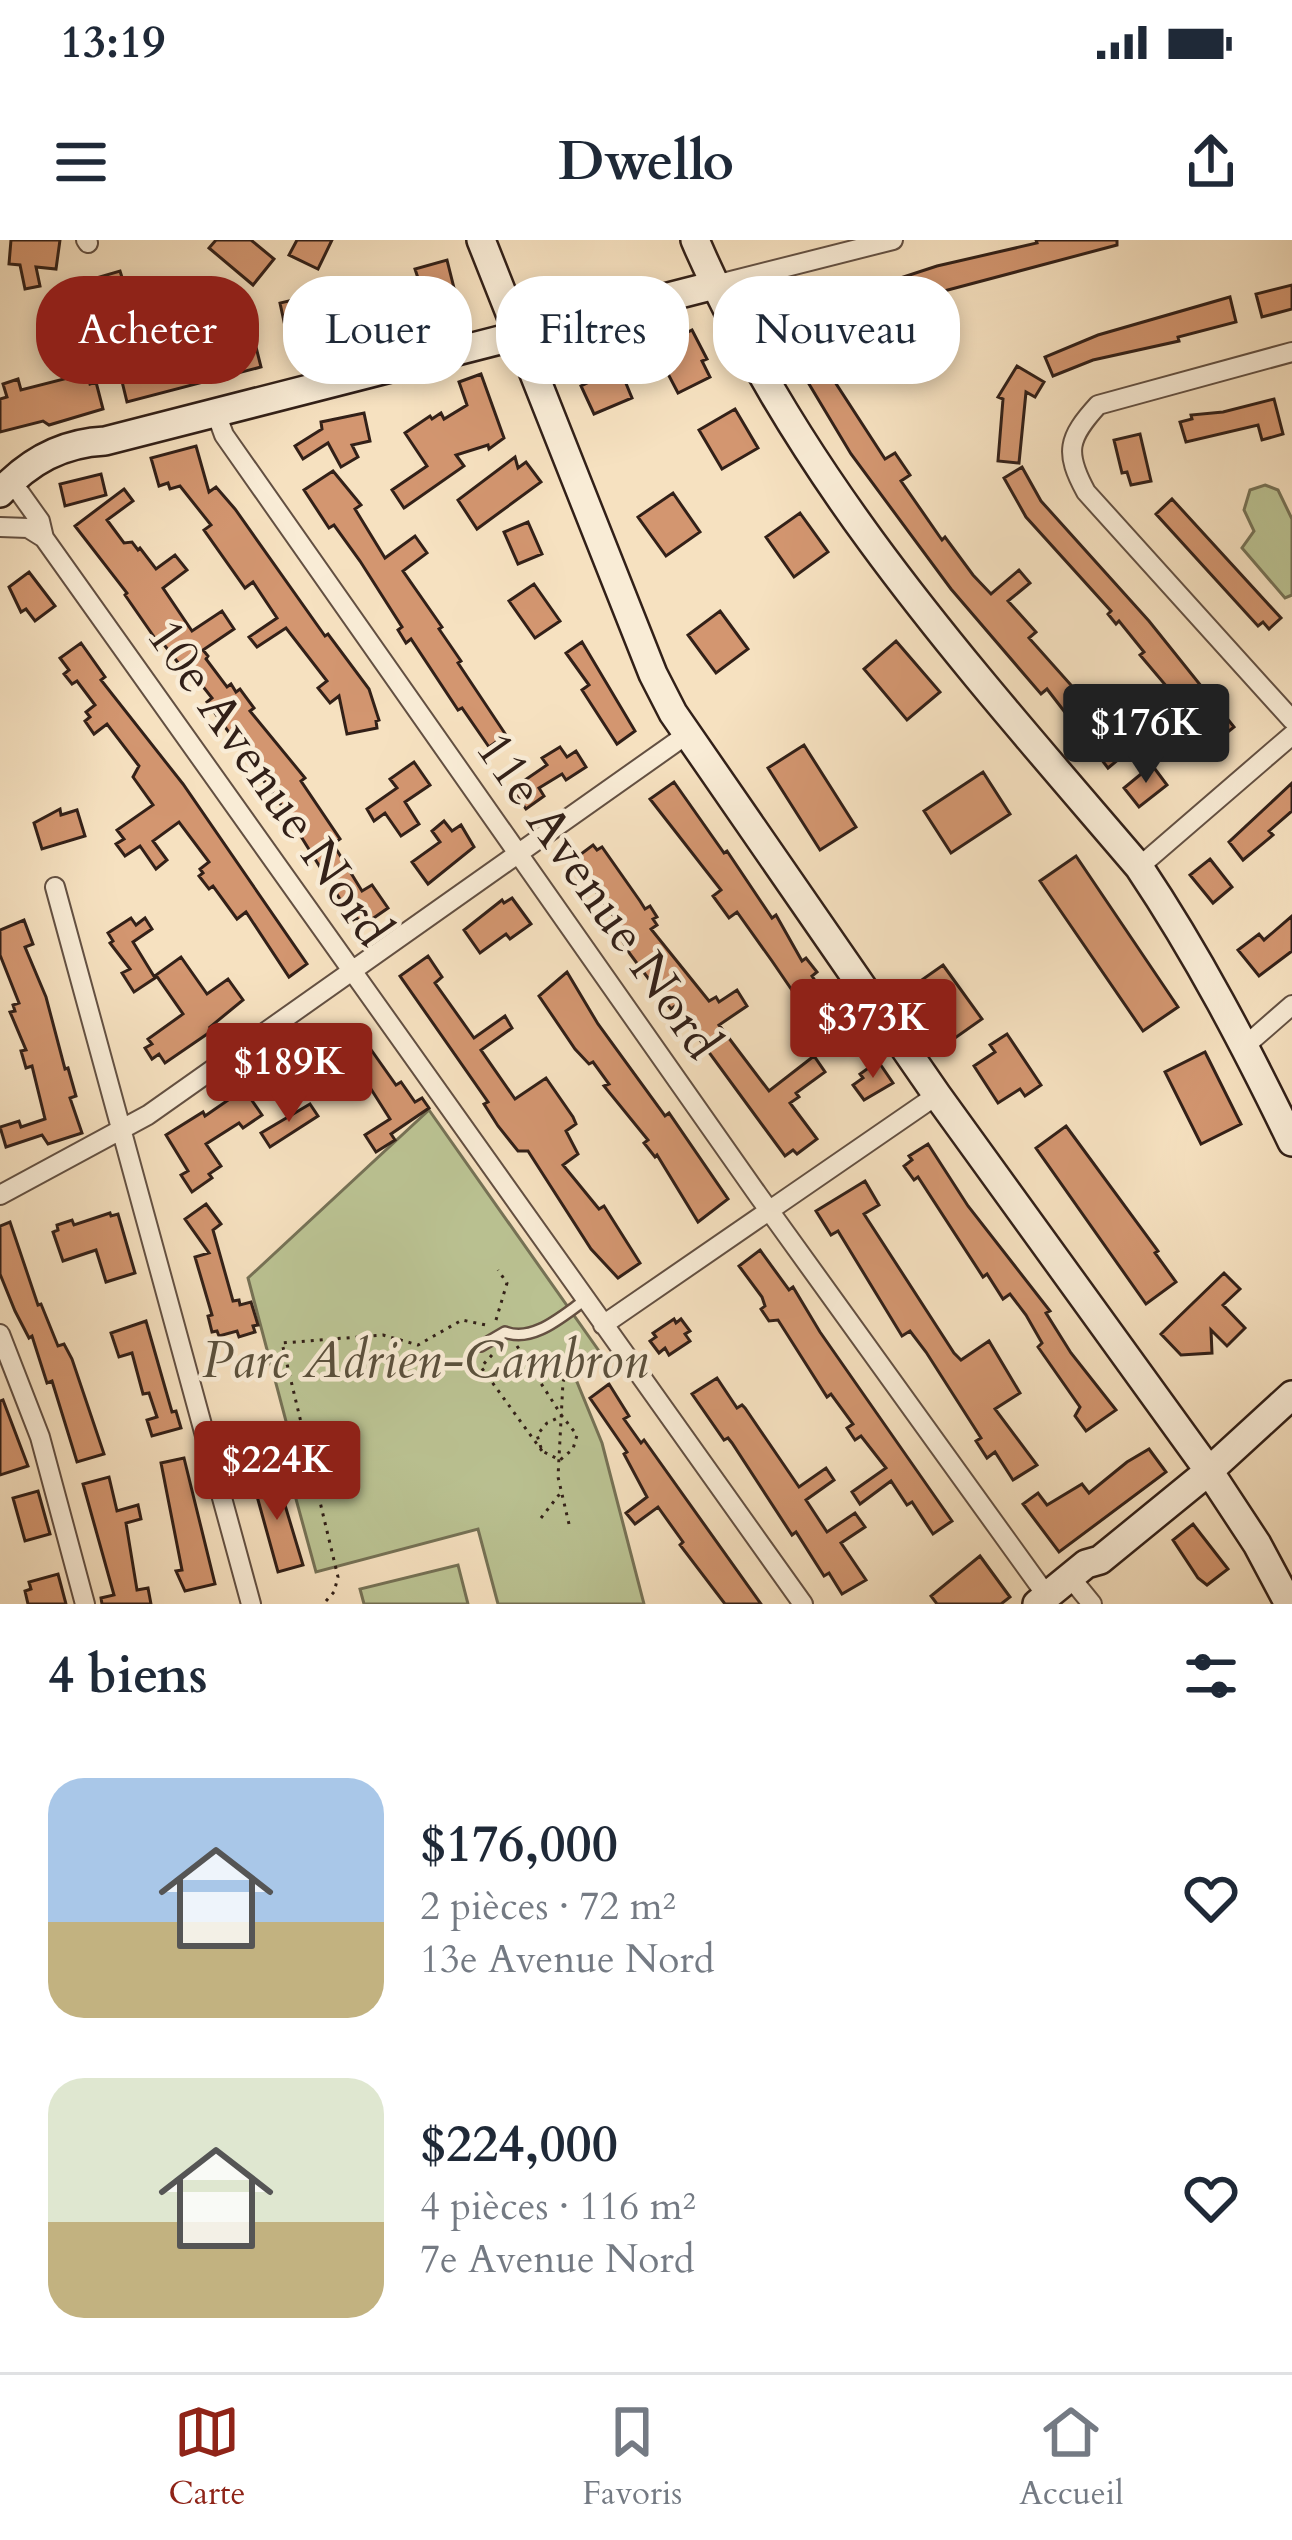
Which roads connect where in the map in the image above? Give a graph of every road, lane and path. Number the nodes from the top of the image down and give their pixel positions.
1 (481, 240) edge
2 (694, 240) edge
3 (892, 240) edge
4 (750, 276) edge
5 (496, 278) edge
6 (713, 281) edge
7 (496, 341) edge
8 (1292, 352) edge
9 (538, 384) edge
10 (766, 384) edge
11 (216, 413) junction
12 (10, 493) edge
13 (0, 517) edge
14 (0, 527) edge
15 (44, 538) junction
16 (1292, 720) edge
17 (686, 735) junction
18 (1292, 735) edge
19 (518, 856) junction
20 (1139, 867) junction
21 (55, 887) dead end
22 (351, 973) junction
23 (1292, 1005) edge
24 (1245, 1046) junction
25 (938, 1095) junction
26 (124, 1130) junction
27 (1292, 1142) edge
28 (0, 1195) edge
29 (769, 1211) junction
30 (498, 1270) dead end
31 (585, 1300) junction
32 (608, 1333) junction
33 (0, 1334) edge
34 (510, 1335) junction
35 (482, 1346) dead end
36 (1292, 1395) edge
37 (562, 1416) junction
38 (542, 1451) junction
39 (560, 1460) junction
40 (1209, 1472) junction
41 (562, 1490) junction
42 (541, 1518) dead end
43 (569, 1524) dead end
44 (1063, 1599) edge
45 (326, 1601) edge
46 (85, 1604) edge
47 (251, 1604) edge
48 (803, 1604) edge
49 (1288, 1604) edge

1 - 5 main road
2 - 6 main road
3 - 4 street
7 - 11 main road
8 - 16 street
9 - 17 main road
10 - 20 main road
11 - 12 main road
11 - 19 street, 11e Avenue Nord
12 - 13 main road
12 - 15 street, 10e Avenue Nord
14 - 15 street
15 - 22 street, 10e Avenue Nord
17 - 19 street
17 - 25 main road
18 - 20 street
19 - 22 street
19 - 29 street, 11e Avenue Nord
20 - 24 main road
21 - 26 street
22 - 26 street
22 - 31 street, 10e Avenue Nord
23 - 24 street
24 - 27 main road
25 - 29 street
25 - 40 main road
26 - 28 street
26 - 47 street
29 - 32 street
29 - 44 street, 11e Avenue Nord
30 - 45 path
31 - 32 street, 10e Avenue Nord
31 - 34 lane
32 - 37 path
32 - 48 street, 10e Avenue Nord
33 - 46 street
34 - 35 lane
34 - 37 path
34 - 38 path
36 - 40 main road
37 - 38 path
37 - 39 path
37 - 39 path
38 - 39 path
39 - 41 path
40 - 44 main road
40 - 49 main road
41 - 42 path
41 - 43 path

